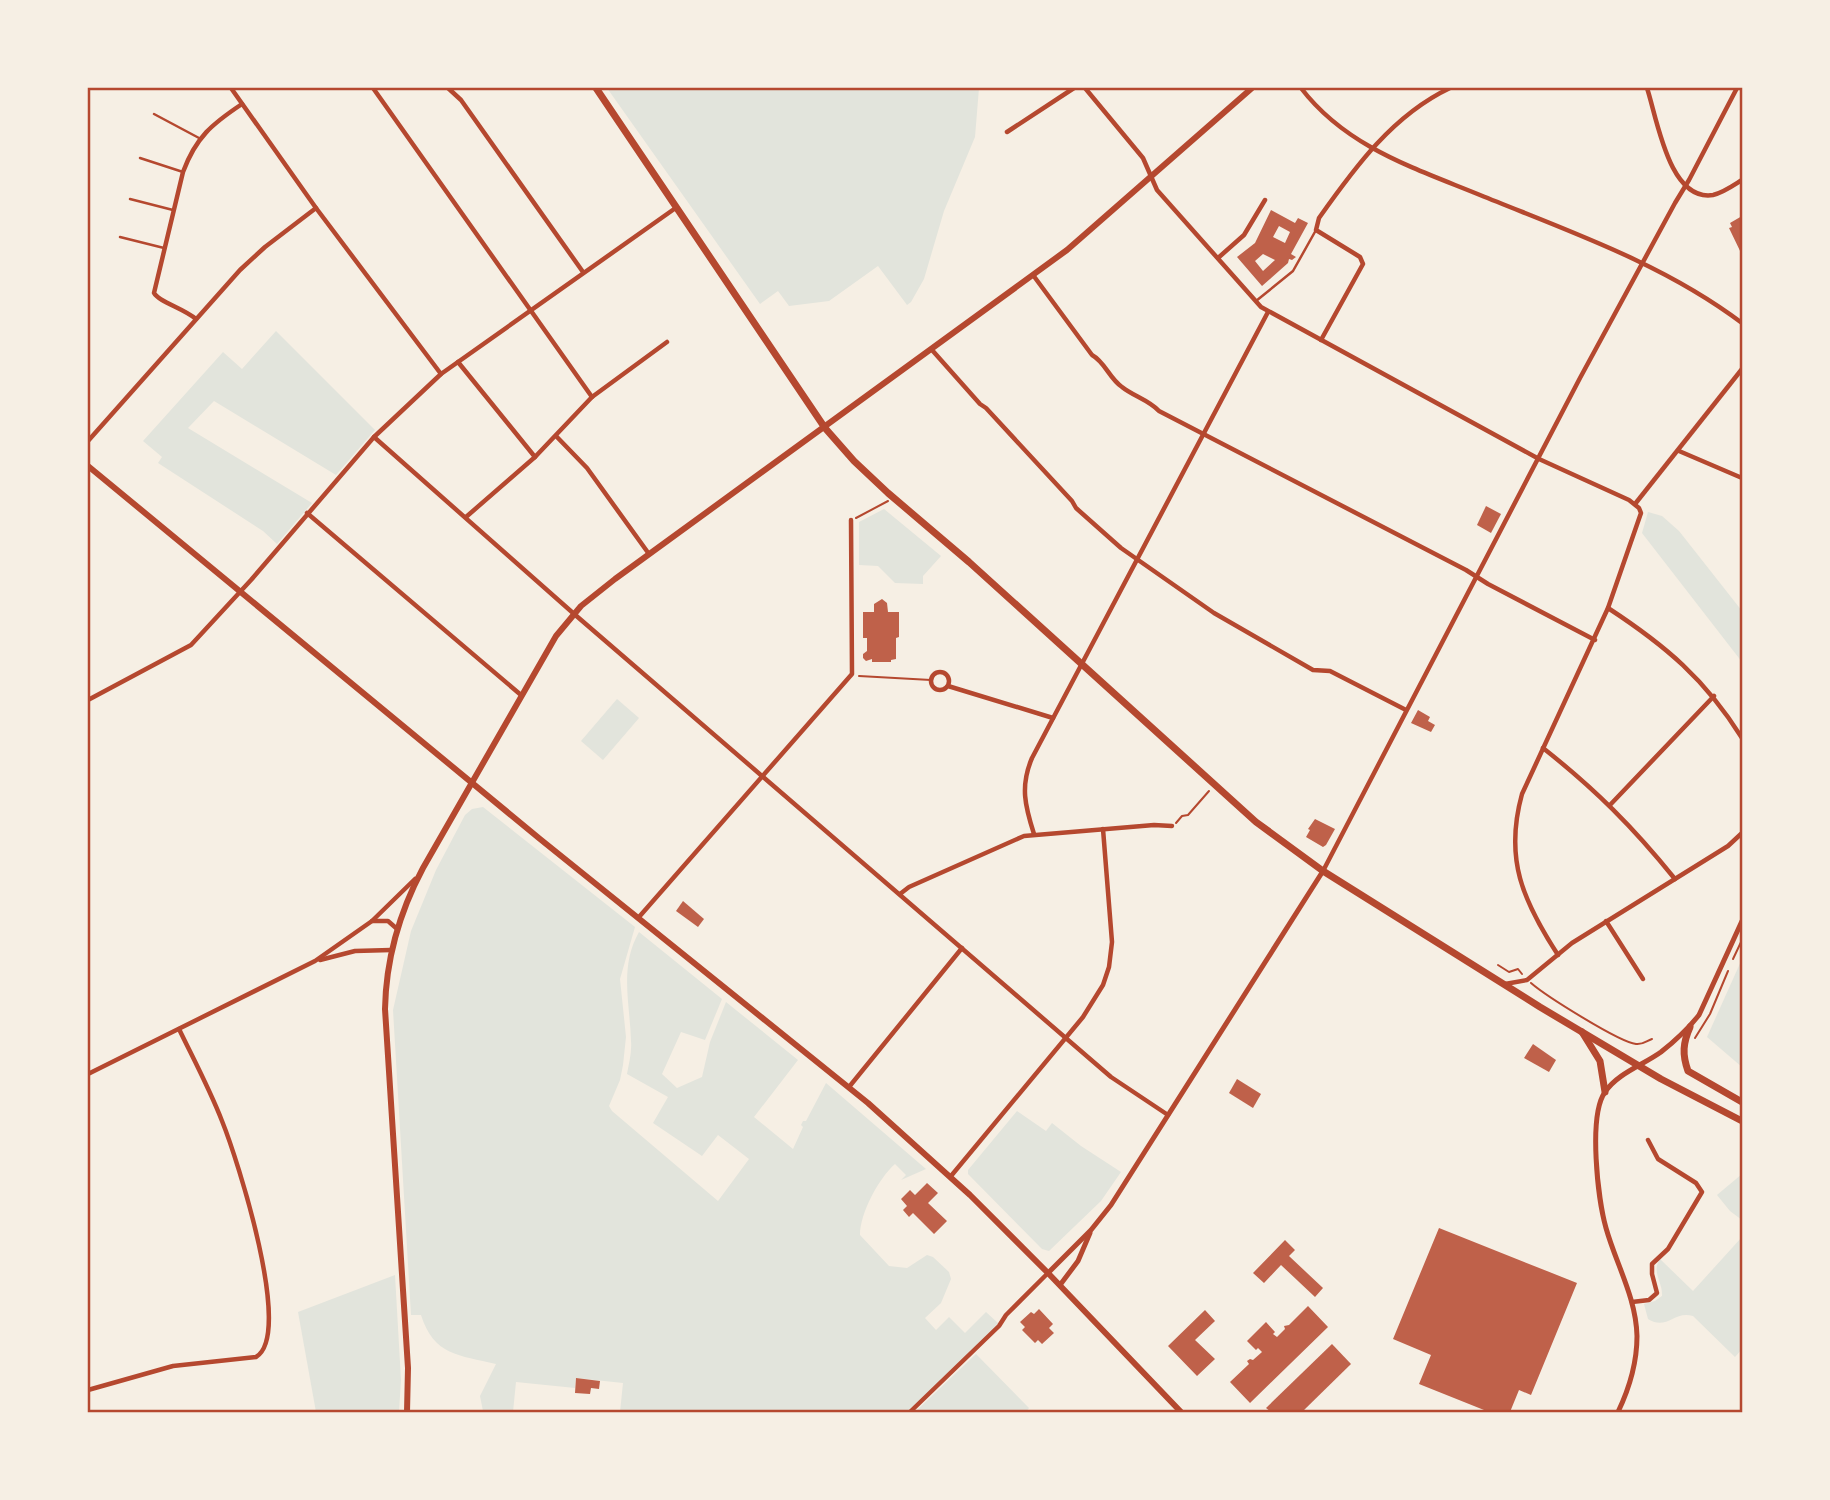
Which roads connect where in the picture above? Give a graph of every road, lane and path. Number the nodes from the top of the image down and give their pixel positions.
1 (230, 88) edge
2 (373, 88) edge
3 (448, 88) edge
4 (596, 88) edge
5 (1074, 88) edge
6 (1085, 88) edge
7 (1252, 88) edge
8 (1301, 88) edge
9 (1450, 88) edge
10 (1647, 88) edge
11 (1737, 88) edge
12 (242, 104) junction
13 (154, 114) dead end
14 (1007, 132) dead end
15 (199, 138) junction
16 (1371, 149) junction
17 (140, 158) dead end
18 (183, 172) junction
19 (1151, 176) junction
20 (1742, 180) edge
21 (1685, 186) junction
22 (130, 199) dead end
23 (1265, 200) dead end
24 (677, 207) junction
25 (316, 208) junction
26 (173, 210) junction
27 (1315, 230) junction
28 (120, 237) dead end
29 (164, 248) junction
30 (1218, 258) junction
31 (1643, 262) junction
32 (583, 272) junction
33 (1033, 275) junction
34 (1256, 301) junction
35 (530, 310) junction
36 (1268, 312) junction
37 (196, 319) junction
38 (1742, 323) edge
39 (1321, 340) junction
40 (667, 342) dead end
41 (932, 350) junction
42 (458, 362) junction
43 (1742, 369) edge
44 (441, 374) junction
45 (592, 397) junction
46 (825, 428) junction
47 (1202, 433) junction
48 (556, 436) junction
49 (374, 437) junction
50 (88, 441) edge
51 (1679, 451) junction
52 (535, 457) junction
53 (1539, 459) junction
54 (88, 466) edge
55 (1742, 478) edge
56 (893, 497) junction
57 (1635, 504) junction
58 (307, 513) junction
59 (466, 517) junction
60 (852, 520) joint
61 (649, 554) junction
62 (1137, 558) junction
63 (1477, 576) junction
64 (240, 591) junction
65 (1608, 608) junction
66 (573, 613) junction
67 (1595, 640) junction
68 (1081, 664) junction
69 (852, 674) junction
70 (931, 680) junction
71 (948, 686) junction
72 (521, 695) junction
73 (1714, 696) junction
74 (88, 699) edge
75 (1407, 710) junction
76 (1053, 718) junction
77 (1742, 738) edge
78 (1544, 750) junction
79 (764, 777) junction
80 (471, 783) junction
81 (1214, 786) junction
82 (1610, 805) junction
83 (1172, 826) joint
84 (1103, 829) junction
85 (1034, 834) junction
86 (1742, 834) edge
87 (1323, 871) junction
88 (419, 875) junction
89 (1675, 879) junction
90 (900, 894) junction
91 (639, 917) junction
92 (1606, 921) junction
93 (1742, 921) edge
94 (372, 922) junction
95 (397, 928) junction
96 (1742, 940) edge
97 (962, 948) junction
98 (391, 950) junction
99 (1558, 955) junction
100 (315, 961) junction
101 (1498, 965) dead end
102 (1643, 978) dead end
103 (1527, 980) junction
104 (1504, 984) junction
105 (1690, 1027) junction
106 (179, 1029) junction
107 (1581, 1031) junction
108 (1066, 1038) junction
109 (1651, 1038) dead end
110 (1694, 1039) dead end
111 (1640, 1065) junction
112 (88, 1074) edge
113 (849, 1087) junction
114 (1605, 1092) junction
115 (1742, 1102) edge
116 (1168, 1115) junction
117 (1742, 1121) edge
118 (1648, 1140) dead end
119 (951, 1176) junction
120 (1091, 1230) junction
121 (1048, 1273) junction
122 (1060, 1286) junction
123 (1632, 1302) junction
124 (88, 1390) edge
125 (407, 1412) edge
126 (910, 1412) edge
127 (1181, 1412) edge
128 (1618, 1412) edge

1 - 12 street
2 - 35 street
3 - 32 street
4 - 24 main road
5 - 14 street
6 - 19 street
7 - 19 main road
8 - 16 street
9 - 16 street
10 - 21 street
11 - 21 street
12 - 15 street
12 - 25 street
13 - 15 lane
15 - 18 street
16 - 27 street
16 - 31 street
17 - 18 lane
18 - 26 street
19 - 30 street
19 - 33 main road
20 - 21 street
21 - 31 street
22 - 26 lane
23 - 30 street
24 - 32 street
24 - 46 main road
25 - 37 street
25 - 44 street
26 - 29 street
27 - 34 lane
27 - 39 street
28 - 29 lane
29 - 37 street
30 - 34 street
31 - 38 street
31 - 53 street
32 - 35 street
33 - 41 main road
33 - 47 street
34 - 36 street
35 - 42 street
35 - 45 street
36 - 39 street
36 - 47 street
37 - 50 street
39 - 53 street
40 - 45 street
41 - 46 main road
41 - 62 street
42 - 44 street
42 - 52 street
43 - 51 street
44 - 49 street
45 - 48 street
46 - 56 main road
46 - 61 main road
47 - 62 street
47 - 63 street
48 - 52 street
48 - 61 street
49 - 58 street
49 - 59 street
51 - 55 street
51 - 57 street
52 - 59 street
53 - 57 street
53 - 63 street
54 - 64 main road
56 - 60 path
56 - 68 main road
57 - 65 street
58 - 64 street
58 - 72 street
59 - 66 street
60 - 69 street
61 - 66 main road
62 - 68 street
62 - 75 street
63 - 67 street
63 - 75 street
64 - 74 street
64 - 80 main road
65 - 67 street
65 - 73 street
66 - 72 main road
66 - 79 street
67 - 78 street
68 - 76 street
68 - 81 main road
69 - 70 path
69 - 79 street
70 - 71 street
70 - 71 street
71 - 76 street
72 - 80 main road
73 - 77 street
73 - 82 street
75 - 87 street
76 - 85 street
78 - 82 street
78 - 99 street
79 - 90 street
79 - 91 street
80 - 88 main road
80 - 91 main road
81 - 83 path
81 - 87 main road
82 - 89 street
83 - 84 street
84 - 85 street
84 - 108 street
85 - 90 street
86 - 89 street
87 - 104 main road
87 - 116 street
88 - 94 street
88 - 95 main road
89 - 92 street
90 - 97 street
91 - 113 main road
92 - 99 street
92 - 102 street
93 - 105 street
94 - 95 street
94 - 100 street
95 - 98 main road
96 - 110 path
97 - 108 street
97 - 113 street
98 - 100 street
98 - 125 main road
99 - 103 street
100 - 106 street
101 - 103 path
103 - 104 street
103 - 109 path
104 - 107 main road
105 - 111 street
105 - 115 main road
106 - 112 street
106 - 124 street
107 - 111 main road
107 - 114 main road
108 - 116 street
108 - 119 street
111 - 114 street
111 - 117 main road
113 - 119 main road
114 - 123 street
116 - 120 street
118 - 123 street
119 - 121 main road
120 - 121 street
120 - 122 street
121 - 122 main road
121 - 126 street
122 - 127 main road
123 - 128 street

